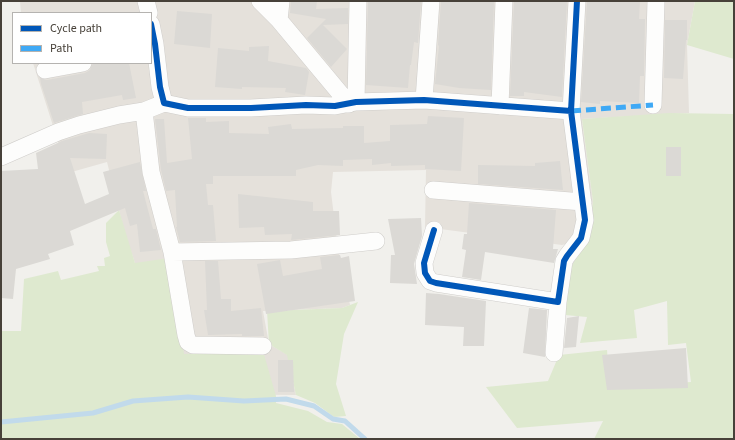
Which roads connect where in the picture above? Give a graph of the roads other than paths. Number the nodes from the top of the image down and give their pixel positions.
1 (146, 1) edge
2 (260, 1) edge
3 (281, 1) edge
4 (358, 1) edge
5 (432, 1) edge
6 (504, 1) edge
7 (577, 1) edge
8 (656, 1) edge
9 (149, 12) edge
10 (280, 20) junction
11 (152, 34) edge
12 (153, 44) edge
13 (78, 64) edge
14 (45, 70) dead end
15 (424, 100) junction
16 (164, 103) junction
17 (352, 103) junction
18 (653, 105) dead end
19 (500, 106) junction
20 (144, 111) junction
21 (571, 111) junction
22 (1, 157) edge
23 (433, 190) dead end
24 (583, 202) junction
25 (434, 230) dead end
26 (376, 241) dead end
27 (172, 252) junction
28 (558, 302) junction
29 (263, 346) dead end
30 (554, 353) dead end

1 - 9 street
2 - 10 street
3 - 10 street
4 - 17 street
5 - 15 street
6 - 19 street
7 - 21 street
8 - 18 street
10 - 17 street
11 - 12 street
12 - 16 street
13 - 14 street
15 - 17 street
15 - 19 street
16 - 17 street
16 - 20 street
19 - 21 street
20 - 22 street
20 - 27 street
21 - 24 street
23 - 24 street
24 - 28 street
25 - 28 street
26 - 27 street
27 - 29 street
28 - 30 street

